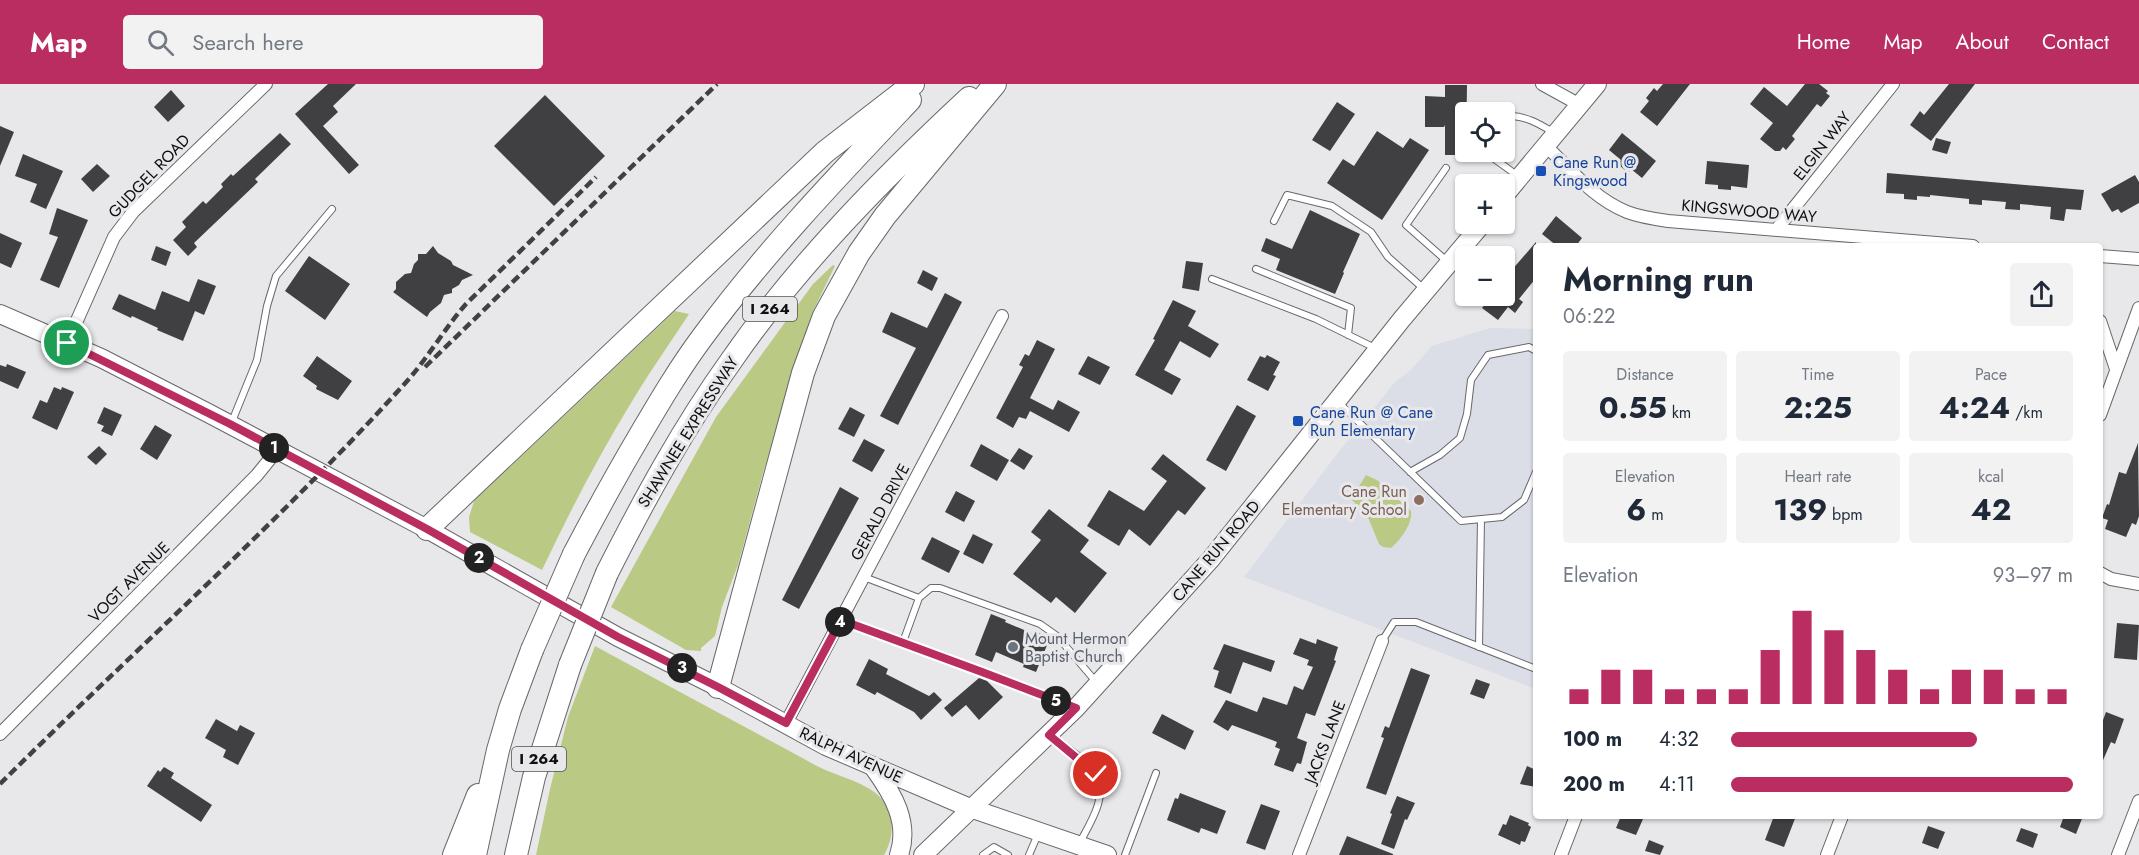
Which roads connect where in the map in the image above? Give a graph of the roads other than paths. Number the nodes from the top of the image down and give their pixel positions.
1 (266, 84) edge
2 (913, 84) edge
3 (926, 84) edge
4 (984, 84) edge
5 (995, 84) edge
6 (1542, 84) edge
7 (1597, 84) edge
8 (1893, 84) edge
9 (1580, 105) junction
10 (1515, 116) edge
11 (1552, 140) junction
12 (1499, 162) edge
13 (1446, 168) dead end
14 (1520, 177) junction
15 (1515, 183) edge
16 (332, 209) dead end
17 (1274, 221) dead end
18 (1777, 229) junction
19 (1474, 234) edge
20 (1938, 243) edge
21 (2103, 256) edge
22 (2139, 259) edge
23 (1449, 263) junction
24 (1256, 269) dead end
25 (1212, 279) dead end
26 (1426, 291) junction
27 (2139, 308) edge
28 (0, 314) edge
29 (1002, 316) dead end
30 (2103, 330) edge
31 (1348, 334) junction
32 (67, 343) junction
33 (1378, 349) junction
34 (1533, 349) edge
35 (2116, 369) junction
36 (1337, 401) junction
37 (2103, 406) edge
38 (230, 424) junction
39 (278, 449) junction
40 (1410, 472) junction
41 (1533, 479) edge
42 (1481, 519) junction
43 (427, 529) junction
44 (2103, 575) edge
45 (864, 577) junction
46 (2139, 584) edge
47 (919, 598) junction
48 (841, 620) junction
49 (903, 642) junction
50 (1383, 642) joint
51 (1479, 647) junction
52 (1533, 668) edge
53 (1098, 684) junction
54 (718, 687) junction
55 (1076, 708) junction
56 (786, 723) junction
57 (0, 734) edge
58 (1049, 735) junction
59 (498, 750) junction
60 (873, 767) junction
61 (1156, 773) dead end
62 (2139, 801) edge
63 (970, 808) junction
64 (1575, 819) edge
65 (1841, 819) edge
66 (1040, 831) junction
67 (1079, 845) junction
68 (1100, 854) edge
69 (454, 855) edge
70 (475, 855) edge
71 (516, 855) edge
72 (899, 855) edge
73 (923, 855) edge
74 (983, 855) edge
75 (1008, 855) edge
76 (1029, 855) edge
77 (1125, 855) edge
78 (1299, 855) edge
79 (1561, 855) edge
80 (1827, 855) edge
81 (2118, 855) edge

1 - 32 street, GUDGEL ROAD
2 - 43 highway
3 - 59 highway, I 264, bridge
4 - 71 highway, SHAWNEE EXPRESSWAY / I 264, bridge
5 - 54 highway
6 - 9 street
7 - 9 street
8 - 18 street, ELGIN WAY
9 - 11 street
10 - 11 lane
11 - 14 street
11 - 18 street, KINGSWOOD WAY
12 - 14 lane
13 - 23 lane
14 - 15 street
16 - 38 lane
17 - 26 lane
18 - 20 street, KINGSWOOD WAY
19 - 23 street, CANE RUN ROAD
21 - 22 street
23 - 26 street, CANE RUN ROAD
24 - 31 lane
25 - 31 lane
26 - 33 street, CANE RUN ROAD
27 - 35 street
28 - 32 street, RALPH AVENUE
29 - 45 street, GERALD DRIVE
30 - 35 street
31 - 33 lane
32 - 38 street, RALPH AVENUE
33 - 36 street, CANE RUN ROAD
34 - 40 lane
35 - 37 street
36 - 40 lane
36 - 53 street, CANE RUN ROAD
38 - 39 street, RALPH AVENUE
39 - 43 street, RALPH AVENUE
39 - 57 street, VOGT AVENUE
40 - 42 lane
41 - 42 lane
42 - 51 lane
43 - 54 street, RALPH AVENUE
44 - 46 street
45 - 47 lane
45 - 48 street, GERALD DRIVE
47 - 49 lane
47 - 53 lane
48 - 49 lane
48 - 56 street, GERALD DRIVE
49 - 55 lane
50 - 51 lane
50 - 78 street, JACKS LANE
51 - 52 lane
53 - 55 street, CANE RUN ROAD
54 - 56 street, RALPH AVENUE
55 - 58 street, CANE RUN ROAD
56 - 60 street, RALPH AVENUE
58 - 63 street, CANE RUN ROAD
58 - 67 lane
59 - 69 highway
59 - 70 highway, I 264
60 - 63 street, RALPH AVENUE
60 - 72 street
61 - 77 lane
62 - 81 street
63 - 66 street, RALPH AVENUE
63 - 73 street, CANE RUN ROAD
64 - 79 street
65 - 80 street
66 - 67 street, RALPH AVENUE
66 - 76 lane
67 - 68 street, RALPH AVENUE
74 - 75 lane

